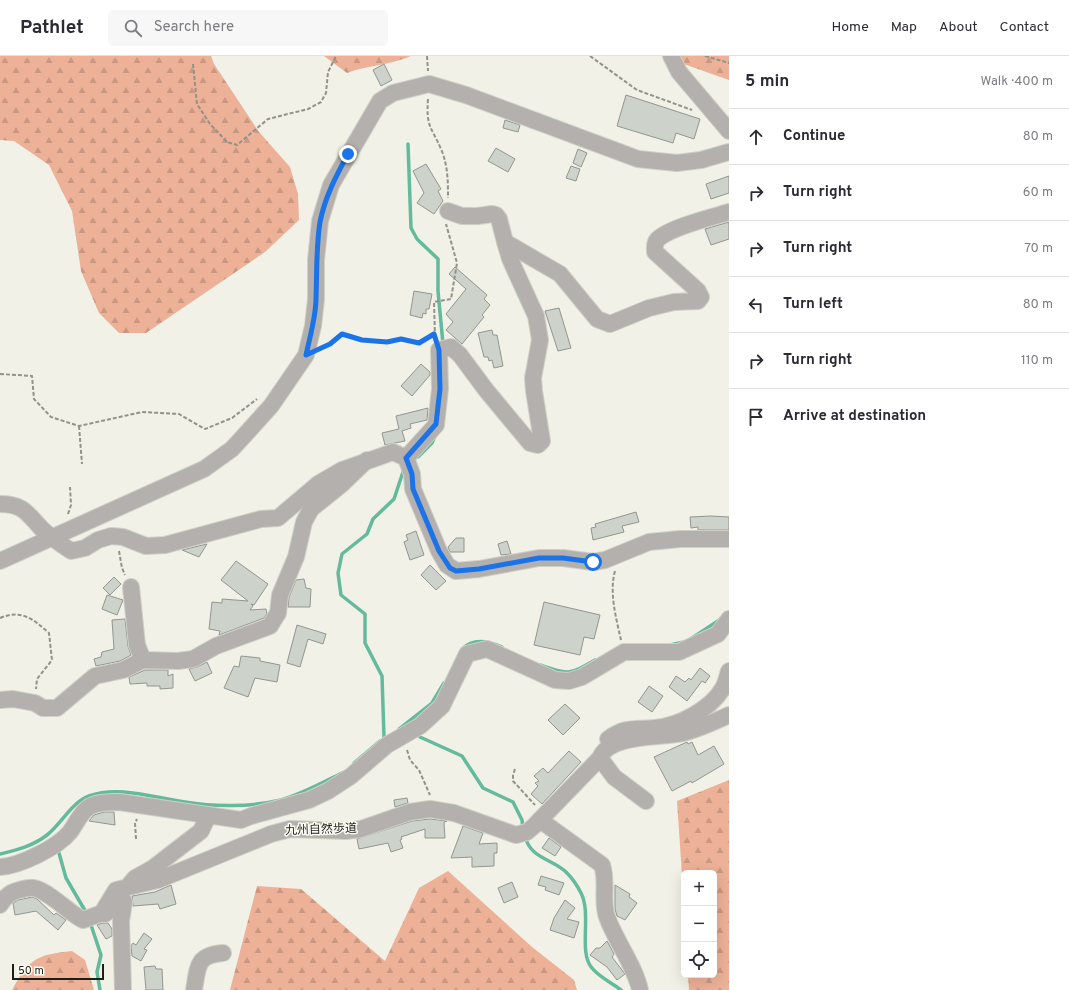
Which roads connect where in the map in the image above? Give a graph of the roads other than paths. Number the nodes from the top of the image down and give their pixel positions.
1 (671, 56) edge
2 (729, 131) edge
3 (729, 152) edge
4 (448, 212) road end
5 (729, 212) edge
6 (505, 242) junction
7 (406, 458) junction
8 (367, 460) junction
9 (0, 504) edge
10 (53, 538) junction
11 (729, 539) edge
12 (0, 561) edge
13 (131, 587) road end
14 (729, 620) edge
15 (143, 660) junction
16 (729, 671) edge
17 (726, 686) edge
18 (0, 700) edge
19 (729, 715) edge
20 (602, 754) junction
21 (646, 801) dead end
22 (208, 816) junction
23 (539, 820) junction
24 (0, 867) edge
25 (130, 886) junction
26 (0, 905) edge
27 (93, 917) junction
28 (223, 953) dead end
29 (123, 990) edge
30 (194, 990) edge
31 (640, 990) edge

1 - 2 street
3 - 10 street
4 - 6 street
5 - 6 street
6 - 7 street
7 - 8 street
7 - 11 street
8 - 10 street
8 - 15 street
9 - 10 street
10 - 12 street
13 - 15 street
14 - 22 street
15 - 18 street
16 - 17 street
17 - 20 street
19 - 20 street
20 - 21 street
20 - 23 street
22 - 24 street
22 - 25 street
23 - 25 street, 九州自然歩道
23 - 31 street
25 - 27 street, 九州自然歩道
26 - 27 street
27 - 29 street
28 - 30 street

